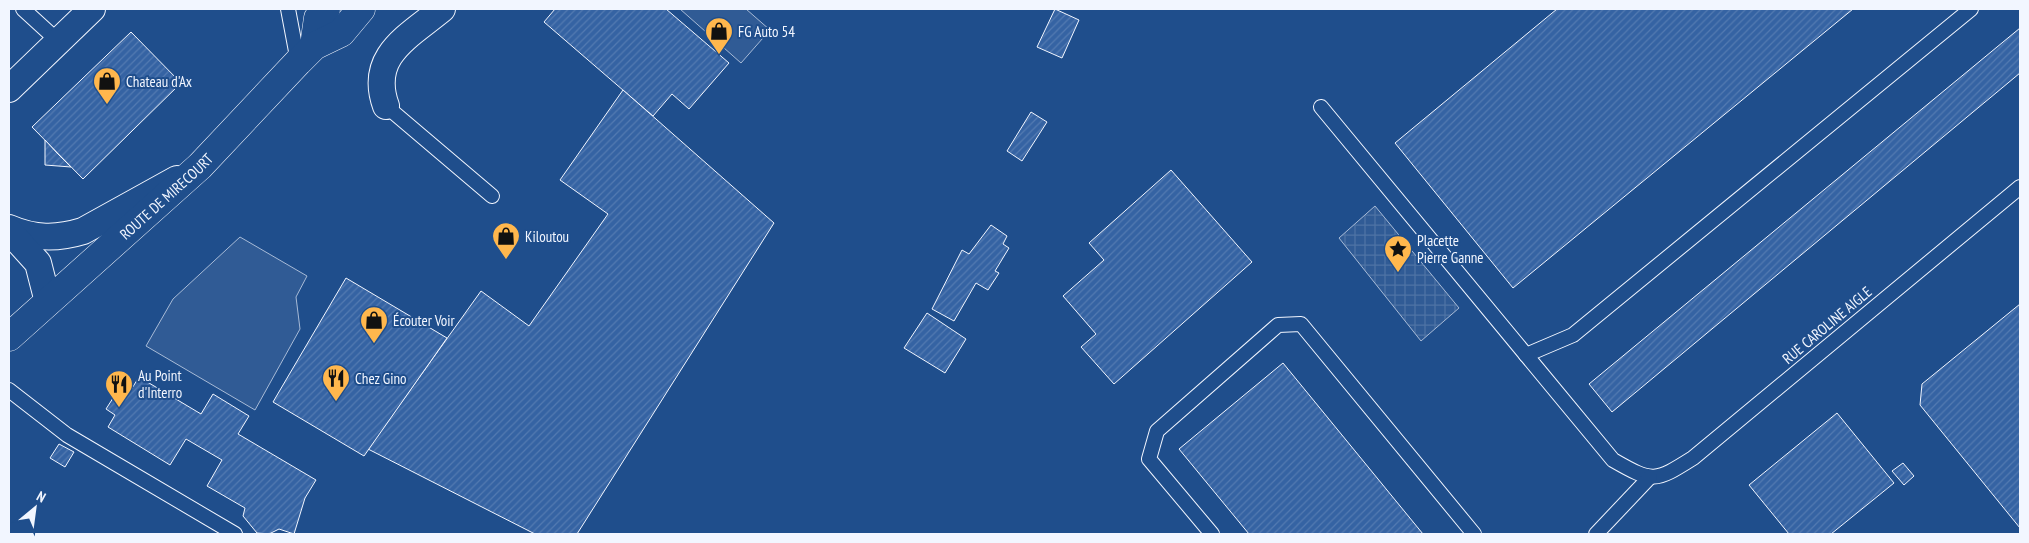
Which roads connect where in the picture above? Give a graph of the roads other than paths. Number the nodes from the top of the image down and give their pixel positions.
1 (23, 9) edge
2 (92, 9) edge
3 (288, 9) edge
4 (326, 9) edge
5 (361, 9) edge
6 (442, 9) edge
7 (1972, 9) edge
8 (58, 41) junction
9 (306, 54) junction
10 (9, 89) edge
11 (386, 106) joint
12 (1321, 107) dead end
13 (200, 166) junction
14 (2020, 187) edge
15 (492, 196) dead end
16 (9, 229) edge
17 (48, 302) junction
18 (9, 337) edge
19 (1526, 355) junction
20 (9, 390) edge
21 (1650, 477) junction
22 (235, 534) edge
23 (1212, 534) edge
24 (1474, 534) edge
25 (1596, 534) edge

1 - 8 lane
2 - 8 street
3 - 9 lane
4 - 9 main road
5 - 9 main road, ROUTE DE MIRECOURT
6 - 11 street
7 - 19 lane
8 - 10 street
9 - 13 main road, ROUTE DE MIRECOURT
11 - 15 lane
12 - 19 lane
13 - 16 street
13 - 17 main road, ROUTE DE MIRECOURT
14 - 21 lane, RUE CAROLINE AIGLE
16 - 17 street
17 - 18 main road, ROUTE DE MIRECOURT
19 - 21 lane
20 - 22 lane
21 - 25 lane
23 - 24 lane

